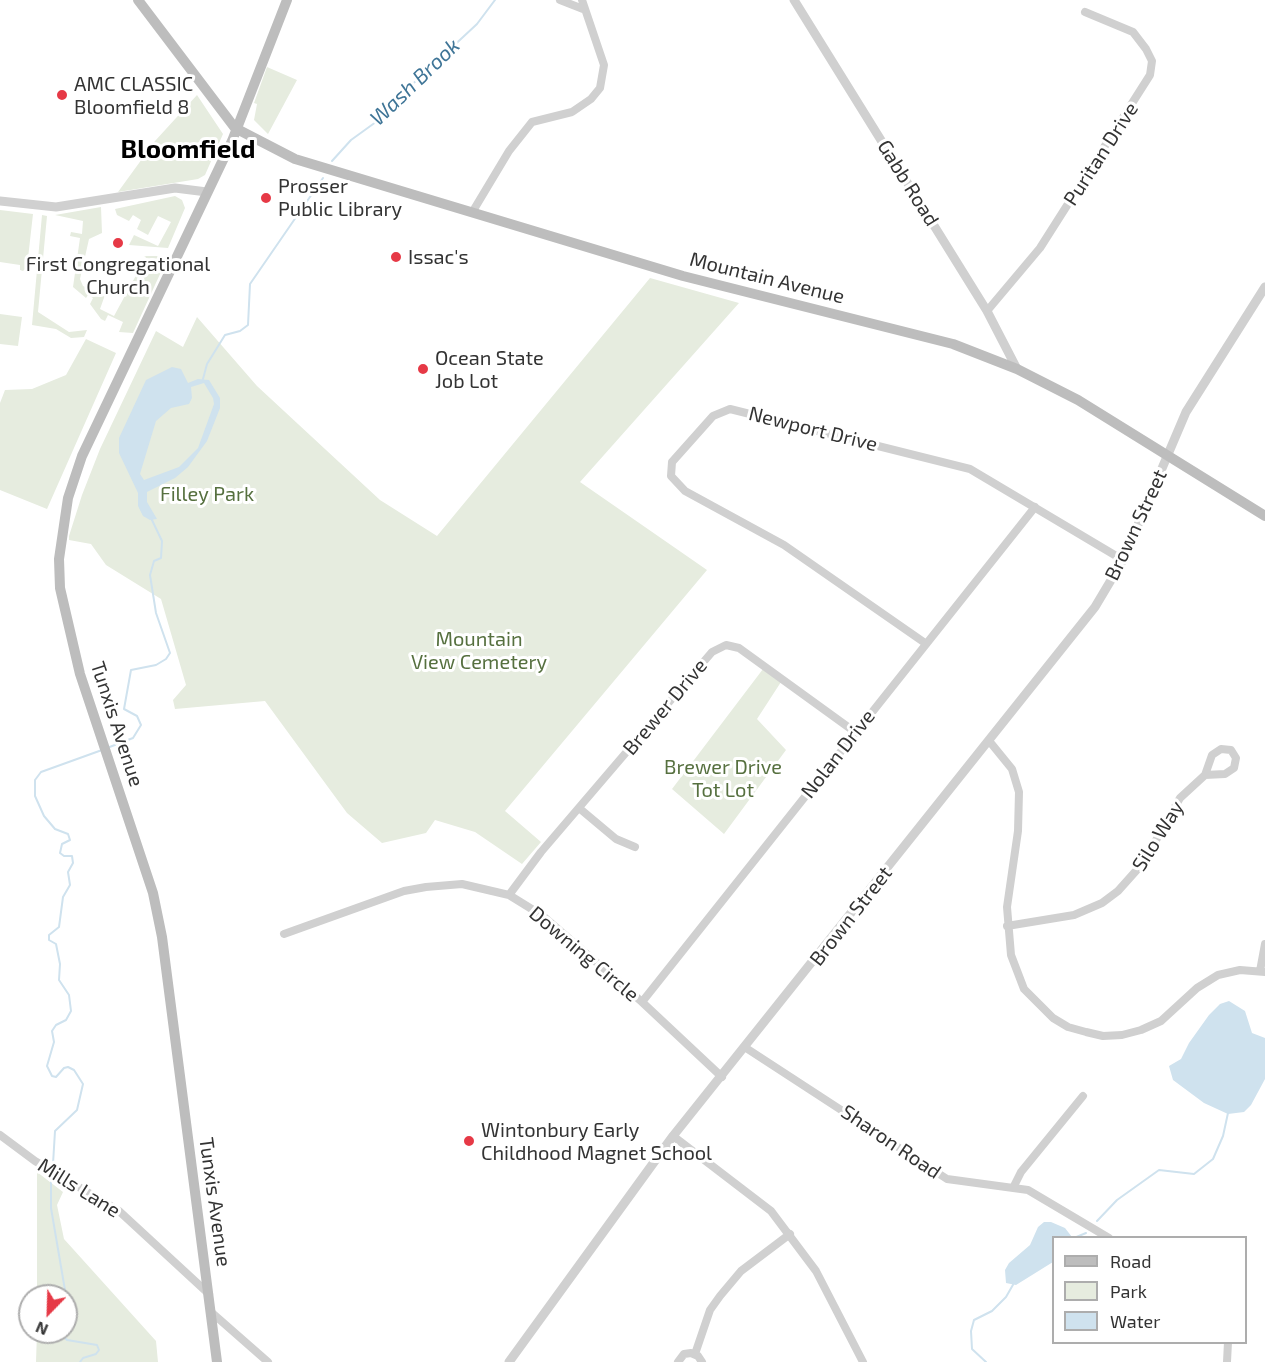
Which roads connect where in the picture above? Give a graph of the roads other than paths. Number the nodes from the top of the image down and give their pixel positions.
1 (138, 0) edge
2 (287, 0) edge
3 (560, 0) edge
4 (582, 0) edge
5 (794, 0) edge
6 (583, 9) junction
7 (1085, 12) dead end
8 (236, 128) junction
9 (207, 192) junction
10 (0, 201) edge
11 (473, 211) junction
12 (1265, 287) edge
13 (987, 311) junction
14 (1017, 369) junction
15 (1168, 456) junction
16 (1035, 507) junction
17 (1265, 516) edge
18 (1124, 560) junction
19 (925, 643) junction
20 (855, 732) junction
21 (990, 742) junction
22 (1205, 775) dead end
23 (579, 808) junction
24 (635, 847) dead end
25 (509, 895) junction
26 (1007, 926) junction
27 (284, 934) dead end
28 (1265, 944) edge
29 (1262, 971) edge
30 (642, 1002) junction
31 (746, 1048) junction
32 (722, 1077) junction
33 (1083, 1096) dead end
34 (0, 1135) edge
35 (673, 1136) junction
36 (1014, 1186) junction
37 (790, 1234) junction
38 (1106, 1236) edge
39 (209, 1294) junction
40 (212, 1312) junction
41 (1228, 1344) edge
42 (695, 1354) junction
43 (217, 1362) edge
44 (268, 1362) edge
45 (509, 1362) edge
46 (678, 1362) edge
47 (702, 1362) edge
48 (863, 1362) edge
49 (1227, 1362) edge

1 - 8 main road
2 - 8 main road, Tunxis Avenue
3 - 6 street
4 - 6 street
5 - 13 street, Gabb Road
6 - 11 street
7 - 13 street, Puritan Drive
8 - 9 main road, Tunxis Avenue
8 - 11 main road, Mountain Avenue
9 - 10 street
9 - 39 main road, Tunxis Avenue
11 - 14 main road, Mountain Avenue
12 - 15 street, Brown Street
13 - 14 street, Gabb Road
14 - 15 main road, Mountain Avenue
15 - 17 main road, Mountain Avenue
15 - 18 street, Brown Street
16 - 18 street, Newport Drive
16 - 19 street, Nolan Drive
16 - 19 street, Newport Drive
18 - 21 street, Brown Street
19 - 20 street, Nolan Drive
20 - 23 street, Brewer Drive
20 - 30 street, Nolan Drive
21 - 26 street
21 - 31 street, Brown Street
22 - 26 street, Silo Way
23 - 24 street
23 - 25 street, Brewer Drive
25 - 27 street, Downing Circle
25 - 30 street, Downing Circle
26 - 29 street
28 - 29 street
30 - 32 street, Downing Circle
31 - 32 street, Brown Street
31 - 36 street, Sharon Road
32 - 35 street, Brown Street
33 - 36 street
34 - 39 street, Mills Lane
35 - 37 street
35 - 45 street, Brown Street
36 - 38 street, Sharon Road
37 - 42 street
37 - 48 street
39 - 40 main road, Tunxis Avenue
40 - 43 main road, Tunxis Avenue
40 - 44 street
41 - 49 street
42 - 46 street
42 - 47 street

